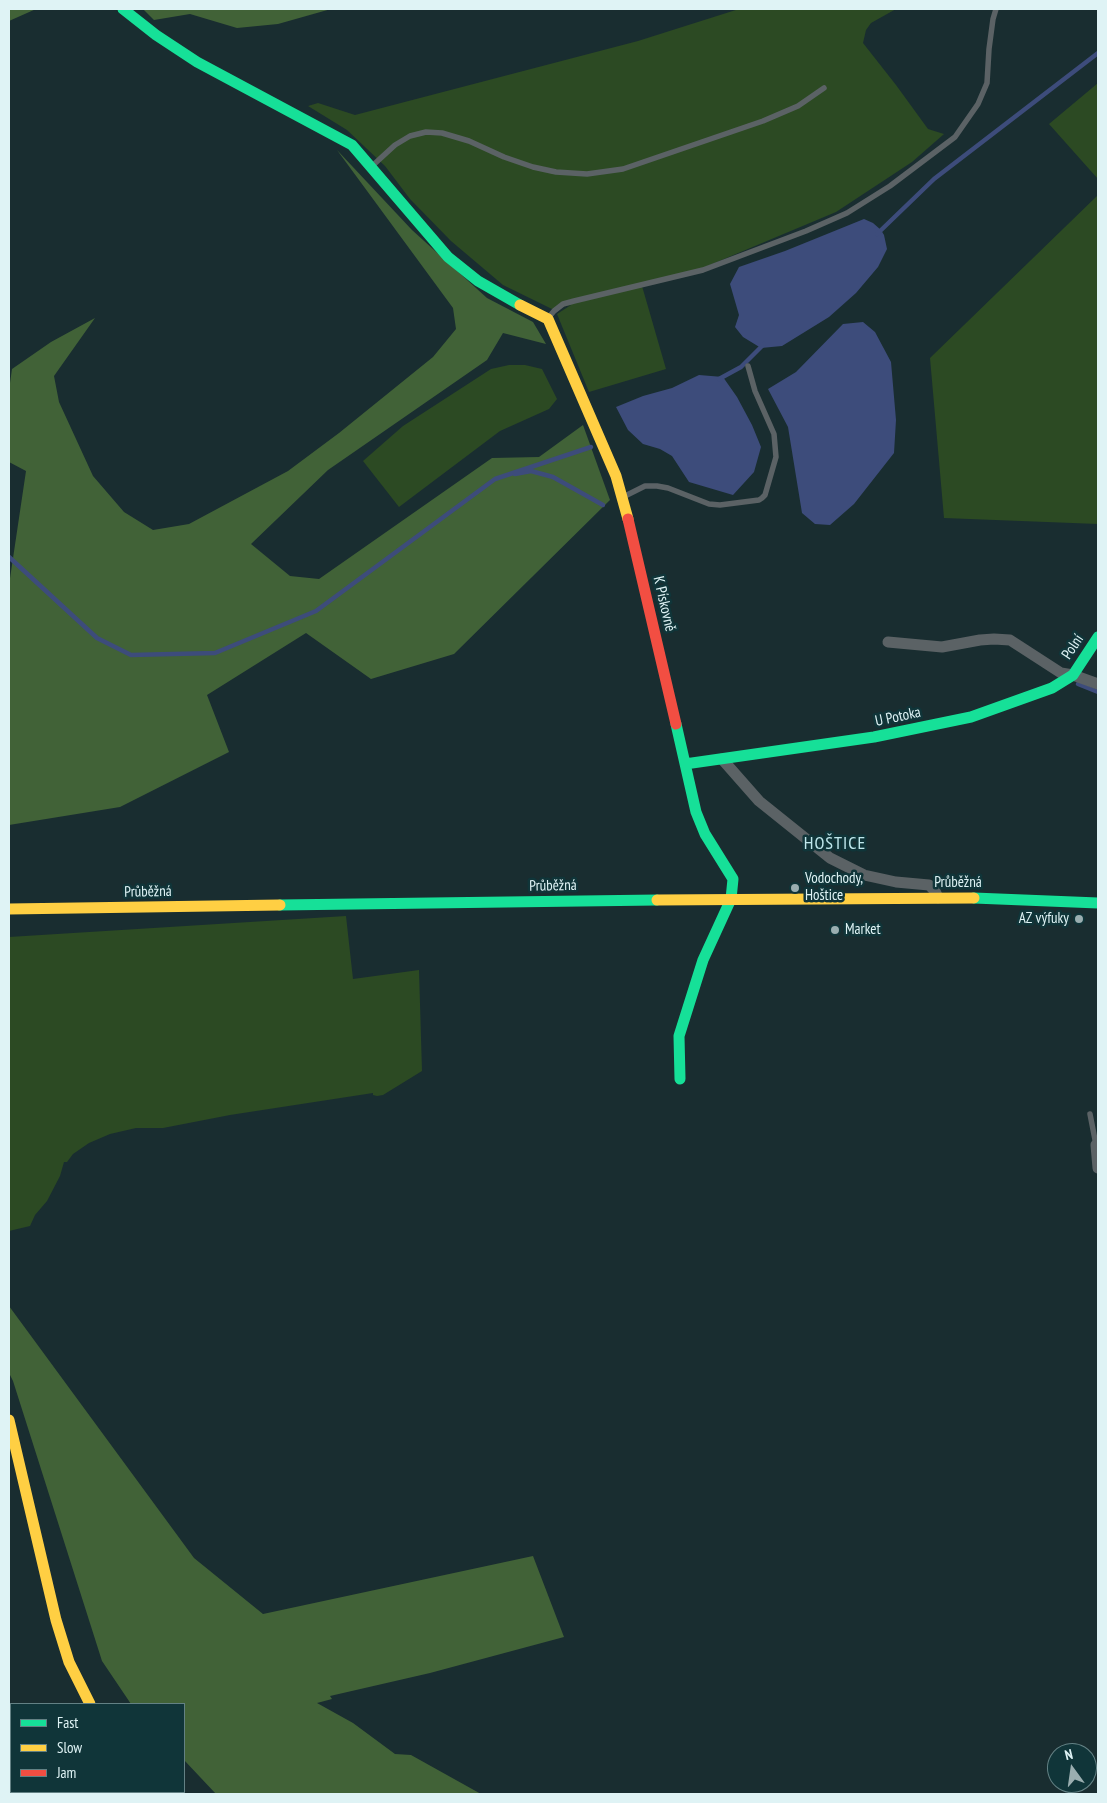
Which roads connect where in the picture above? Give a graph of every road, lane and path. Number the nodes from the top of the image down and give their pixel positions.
1 (123, 9) edge
2 (996, 9) edge
3 (824, 88) dead end
4 (371, 167) junction
5 (548, 319) junction
6 (748, 366) dead end
7 (623, 497) junction
8 (1098, 637) edge
9 (888, 642) dead end
10 (1073, 674) junction
11 (1098, 684) edge
12 (722, 759) junction
13 (685, 764) junction
14 (938, 898) junction
15 (731, 899) junction
16 (1098, 903) edge
17 (9, 909) edge
18 (680, 1079) dead end
19 (1090, 1114) dead end
20 (1097, 1144) edge
21 (1098, 1168) edge
22 (9, 1420) edge
23 (90, 1703) edge

1 - 4 street
2 - 5 lane
3 - 4 lane
4 - 5 street
5 - 7 street, K Pískovně
6 - 7 lane
7 - 13 street, K Pískovně
8 - 10 street, Polní
9 - 10 street
10 - 11 street
10 - 12 street, U Potoka
12 - 13 street, U Potoka
12 - 14 street
13 - 15 street, K Pískovně
14 - 15 street, Průběžná
14 - 16 street, Průběžná
15 - 17 street, Průběžná
15 - 18 street
19 - 20 lane
20 - 21 street
22 - 23 street

